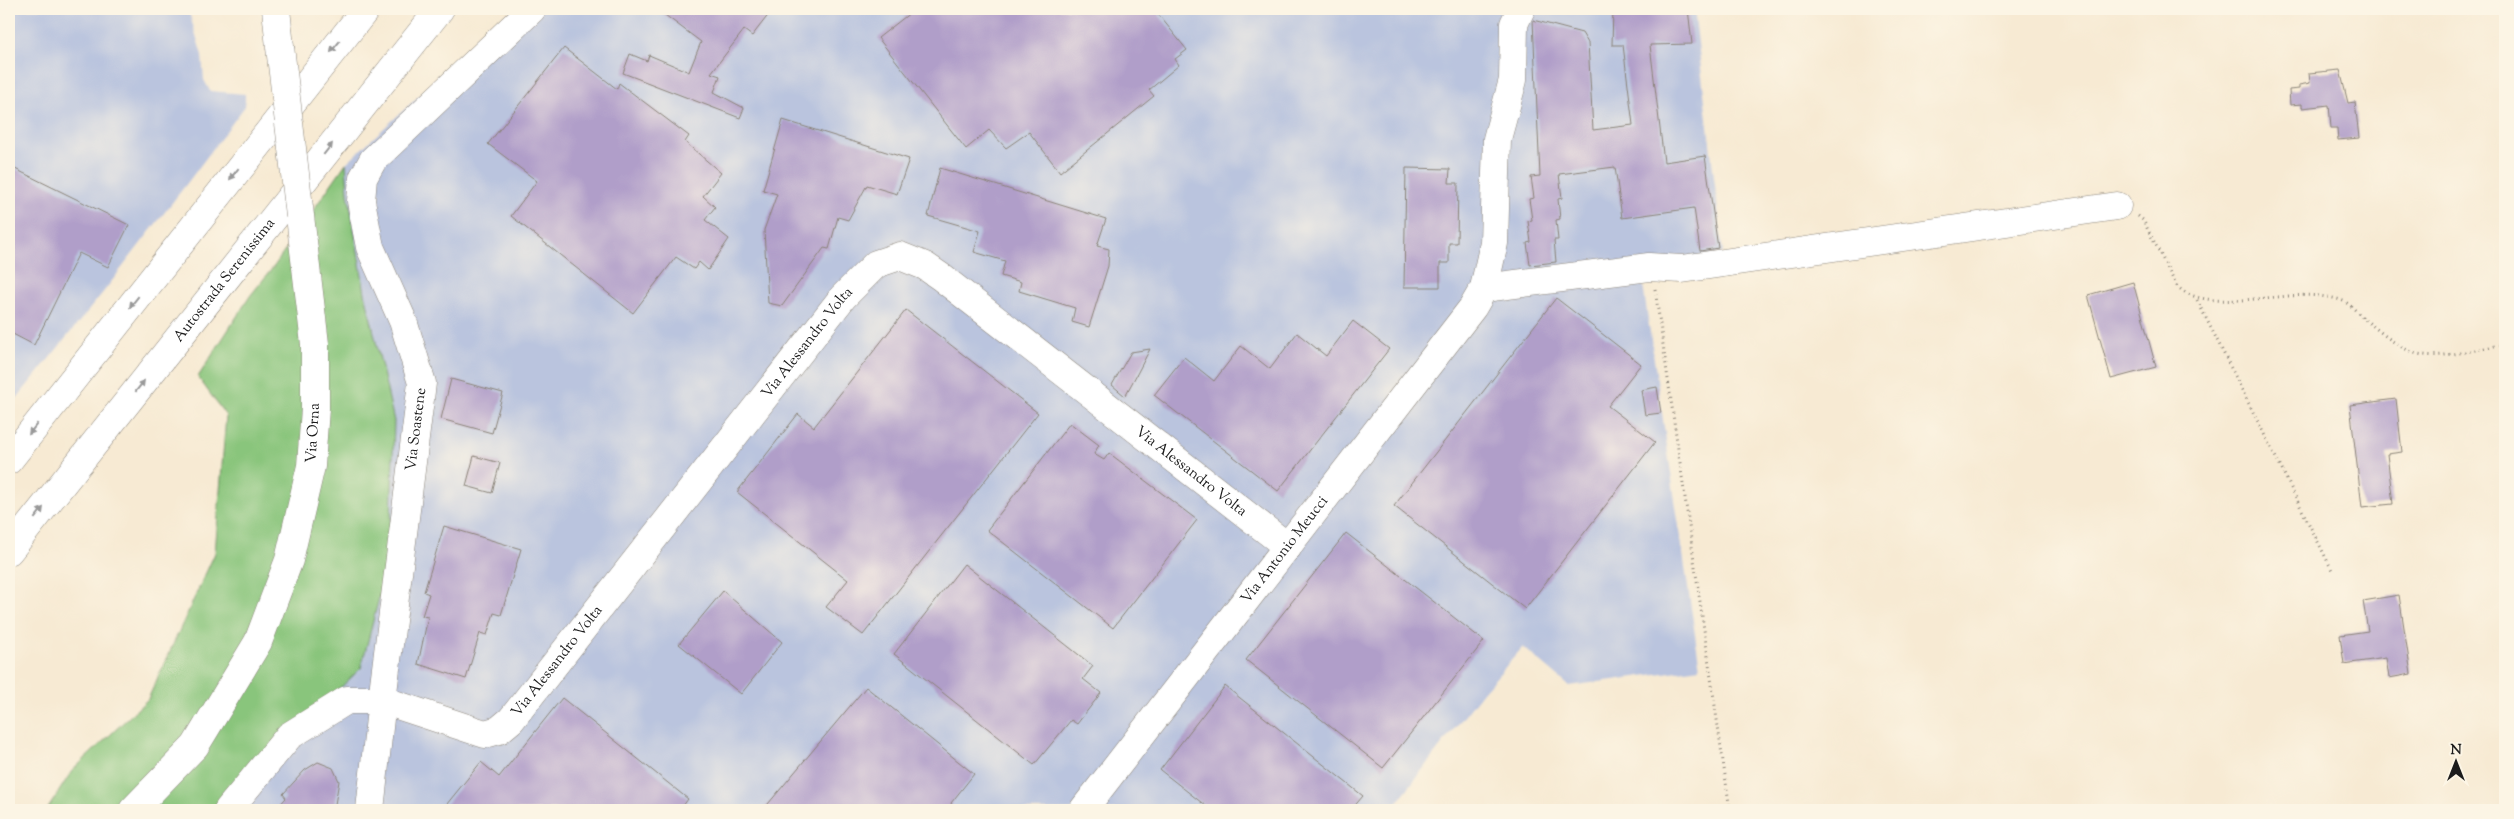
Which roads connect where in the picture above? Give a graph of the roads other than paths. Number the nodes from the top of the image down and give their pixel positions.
1 (276, 9) edge
2 (366, 9) edge
3 (440, 9) edge
4 (532, 9) edge
5 (1521, 9) edge
6 (2117, 206) road end
7 (1484, 288) junction
8 (9, 460) edge
9 (1288, 547) junction
10 (9, 552) edge
11 (382, 700) junction
12 (133, 810) edge
13 (228, 810) edge
14 (370, 810) edge
15 (1083, 810) edge

1 - 12 main road, Via Orna, bridge
2 -> 8 main road
10 -> 3 main road, Autostrada Serenissima
4 - 11 main road, Via Soastene
5 - 7 main road, Via Antonio Meucci
6 - 7 main road
7 - 9 main road, Via Antonio Meucci
9 - 11 main road, Via Alessandro Volta
9 - 15 main road, Via Antonio Meucci
11 - 13 main road
11 - 14 main road, Via Soastene

